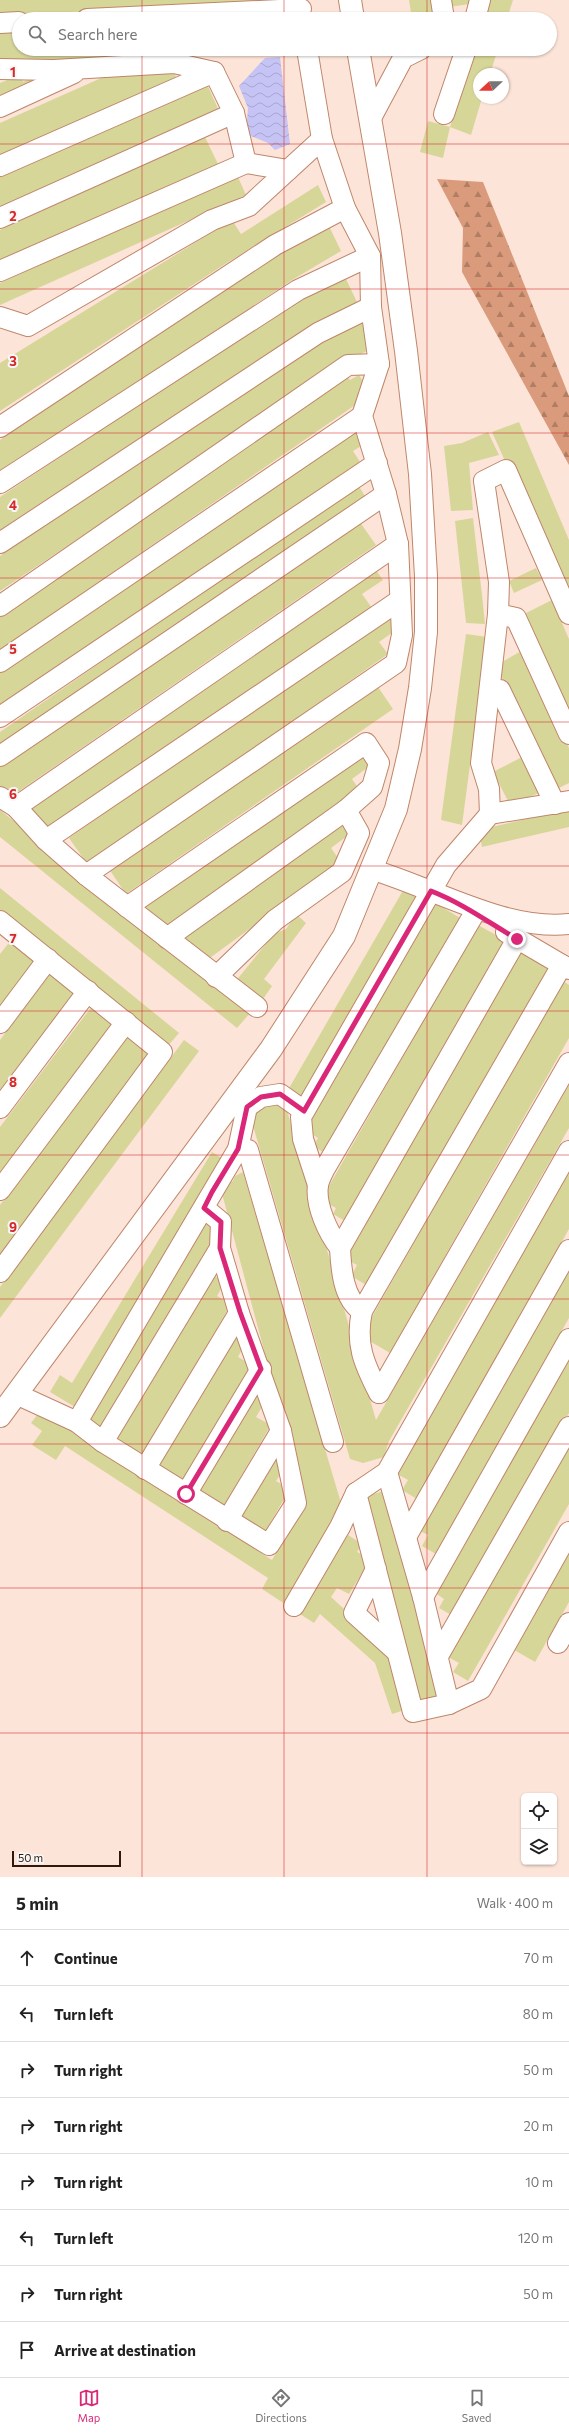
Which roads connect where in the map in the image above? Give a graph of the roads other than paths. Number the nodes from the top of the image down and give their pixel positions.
1 (350, 0) edge
2 (441, 0) edge
3 (480, 0) edge
4 (301, 9) edge
5 (237, 12) edge
6 (352, 12) edge
7 (443, 12) edge
8 (477, 12) edge
9 (12, 22) edge
10 (0, 23) edge
11 (308, 56) edge
12 (359, 56) edge
13 (407, 56) edge
14 (464, 56) edge
15 (83, 69) junction
16 (0, 70) edge
17 (214, 72) junction
18 (0, 107) edge
19 (234, 113) junction
20 (444, 114) dead end
21 (371, 118) junction
22 (322, 140) junction
23 (246, 163) junction
24 (0, 166) edge
25 (288, 170) junction
26 (345, 208) junction
27 (0, 218) edge
28 (390, 233) junction
29 (359, 234) junction
30 (370, 256) junction
31 (0, 270) edge
32 (372, 307) junction
33 (0, 317) edge
34 (379, 364) junction
35 (362, 416) junction
36 (0, 427) edge
37 (377, 463) junction
38 (0, 483) edge
39 (386, 494) junction
40 (0, 543) edge
41 (398, 544) junction
42 (400, 600) junction
43 (0, 606) edge
44 (498, 614) junction
45 (569, 614) edge
46 (0, 662) edge
47 (500, 690) dead end
48 (0, 717) edge
49 (569, 734) edge
50 (0, 756) edge
51 (8, 802) edge
52 (562, 803) edge
53 (346, 810) junction
54 (490, 814) junction
55 (46, 840) junction
56 (373, 870) junction
57 (86, 874) junction
58 (431, 891) junction
59 (127, 906) junction
60 (467, 908) junction
61 (569, 924) edge
62 (3, 930) edge
63 (167, 938) junction
64 (517, 939) junction
65 (48, 959) junction
66 (565, 967) edge
67 (216, 977) junction
68 (88, 991) junction
69 (257, 1007) dead end
70 (126, 1022) junction
71 (0, 1023) edge
72 (569, 1063) edge
73 (0, 1108) edge
74 (304, 1111) junction
75 (238, 1149) junction
76 (569, 1151) edge
77 (318, 1185) junction
78 (0, 1190) edge
79 (204, 1208) junction
80 (220, 1248) junction
81 (340, 1248) junction
82 (569, 1250) edge
83 (0, 1272) edge
84 (362, 1311) junction
85 (240, 1312) junction
86 (569, 1339) edge
87 (261, 1369) junction
88 (16, 1394) junction
89 (0, 1416) edge
90 (77, 1422) junction
91 (569, 1427) edge
92 (281, 1431) junction
93 (103, 1442) junction
94 (333, 1442) dead end
95 (145, 1469) junction
96 (387, 1472) junction
97 (356, 1493) junction
98 (186, 1494) junction
99 (227, 1521) junction
100 (569, 1532) edge
101 (406, 1537) junction
102 (376, 1569) junction
103 (423, 1597) junction
104 (294, 1606) dead end
105 (569, 1623) edge
106 (558, 1643) dead end
107 (395, 1650) junction
108 (438, 1656) junction
109 (449, 1704) junction

1 - 6 main road
2 - 7 lane
3 - 8 lane
4 - 5 lane
9 - 10 lane
11 - 22 lane
12 - 21 main road
13 - 21 lane
14 - 20 lane
15 - 16 lane
15 - 17 lane
15 - 18 lane
17 - 19 lane
17 - 24 lane
19 - 23 lane
19 - 27 lane
21 - 28 main road
22 - 25 lane
22 - 26 lane
23 - 25 lane
23 - 31 lane
25 - 33 lane
26 - 29 lane
26 - 36 lane
28 - 29 lane
28 - 56 main road
29 - 30 lane
30 - 32 lane
30 - 38 lane
32 - 34 lane
32 - 40 lane
34 - 35 lane
34 - 43 lane
35 - 37 lane
35 - 46 lane
37 - 39 lane
37 - 48 lane
39 - 41 lane
39 - 50 lane
41 - 42 lane
41 - 51 lane
42 - 55 lane
42 - 57 lane
44 - 45 lane
44 - 49 lane
44 - 54 lane
47 - 52 lane
51 - 55 lane
52 - 54 lane
53 - 59 lane
53 - 63 lane
53 - 67 lane
54 - 58 lane
55 - 57 lane
56 - 58 lane
56 - 88 main road
57 - 59 lane
58 - 60 lane
58 - 74 lane
59 - 63 lane
60 - 61 lane
60 - 64 lane
60 - 77 lane
62 - 65 lane
63 - 67 lane
64 - 66 lane
64 - 81 lane
65 - 68 lane
65 - 71 lane
66 - 84 lane
67 - 69 lane
68 - 70 lane
68 - 73 lane
70 - 78 lane
70 - 83 lane
72 - 84 lane
74 - 75 lane
74 - 77 lane
75 - 79 lane
75 - 94 lane
76 - 96 lane
77 - 81 lane
79 - 80 lane
79 - 90 lane
80 - 85 lane
80 - 93 lane
81 - 84 lane
82 - 101 lane
85 - 87 lane
85 - 95 lane
86 - 103 lane
87 - 92 lane
87 - 98 lane
88 - 89 main road
88 - 90 lane
90 - 93 lane
91 - 108 lane
92 - 99 lane
92 - 99 lane
93 - 95 lane
95 - 98 lane
96 - 97 lane
96 - 101 lane
97 - 102 lane
97 - 104 lane
98 - 99 lane
100 - 109 lane
101 - 103 lane
102 - 107 lane
102 - 107 lane
103 - 108 lane
105 - 106 lane
107 - 109 lane
108 - 109 lane

